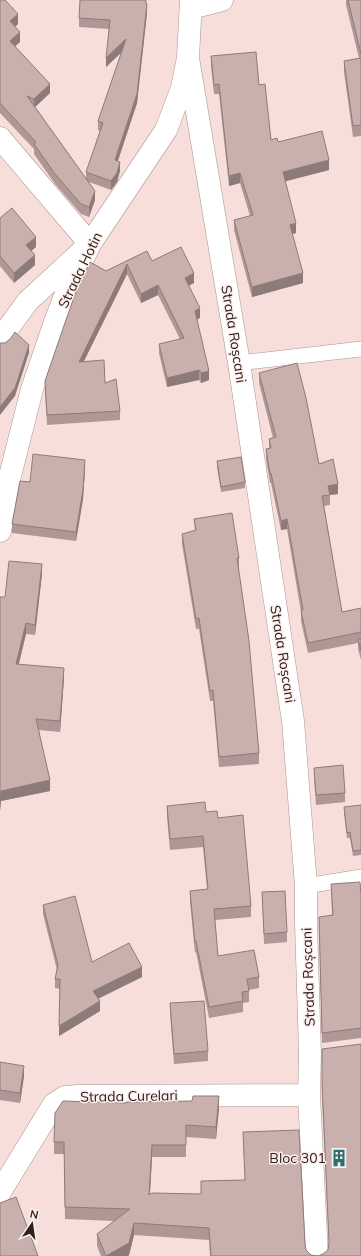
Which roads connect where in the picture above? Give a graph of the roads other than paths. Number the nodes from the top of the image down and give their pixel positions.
1 (222, 0) edge
2 (191, 4) edge
3 (188, 58) junction
4 (0, 138) edge
5 (90, 244) junction
6 (0, 339) edge
7 (361, 349) edge
8 (239, 363) junction
9 (0, 531) edge
10 (361, 877) edge
11 (306, 886) junction
12 (309, 1095) junction
13 (0, 1192) edge
14 (317, 1256) edge

1 - 2 street
2 - 3 street, Strada Hotin
3 - 5 street, Strada Hotin
3 - 8 street, Strada Roșcani
4 - 5 street
5 - 6 street
5 - 9 street, Strada Hotin
7 - 8 lane
8 - 11 street, Strada Roșcani
10 - 11 lane
11 - 12 street, Strada Roșcani
12 - 13 street, Strada Curelari
12 - 14 street, Strada Roșcani

